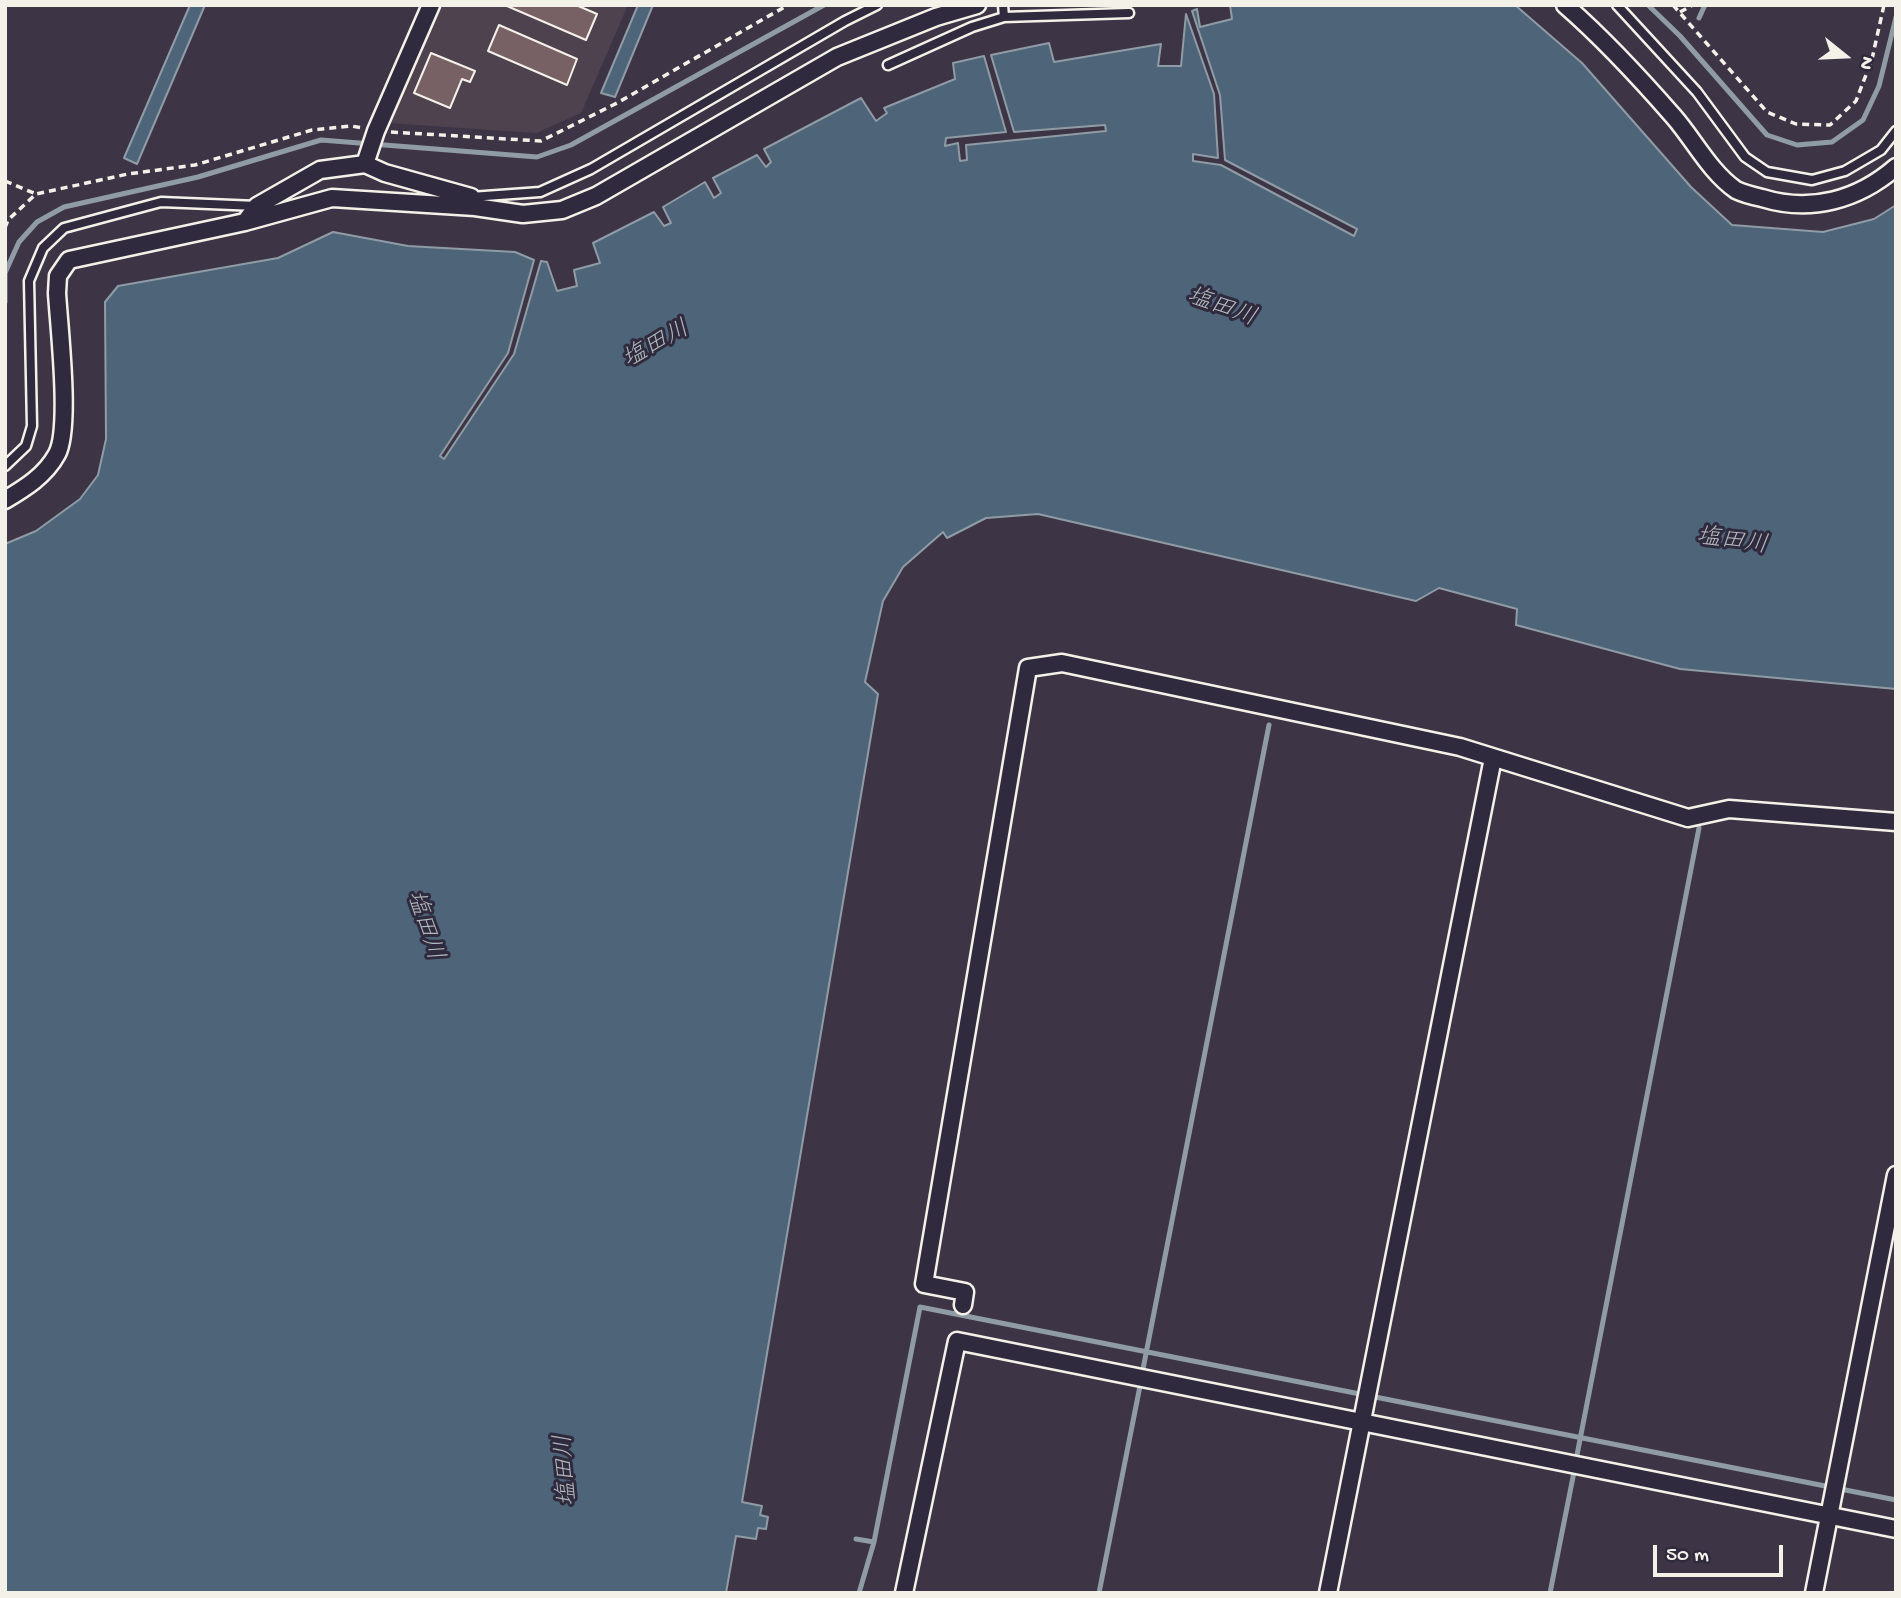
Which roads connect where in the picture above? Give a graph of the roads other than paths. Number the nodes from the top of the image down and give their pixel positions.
1 (431, 5) edge
2 (877, 5) edge
3 (977, 5) edge
4 (1003, 5) edge
5 (1565, 5) edge
6 (1616, 5) edge
7 (1129, 13) dead end
8 (1004, 18) junction
9 (888, 65) dead end
10 (1896, 131) edge
11 (367, 159) junction
12 (1896, 167) edge
13 (473, 202) junction
14 (257, 206) junction
15 (245, 222) junction
16 (5, 466) edge
17 (5, 500) edge
18 (1493, 758) junction
19 (1896, 821) edge
20 (1896, 1175) edge
21 (963, 1305) dead end
22 (1364, 1414) junction
23 (1829, 1515) junction
24 (1896, 1529) edge
25 (904, 1593) edge
26 (1328, 1593) edge
27 (1814, 1593) edge

1 - 11 street
2 - 13 lane
3 - 13 street
4 - 8 lane
5 - 12 street
6 - 10 lane
7 - 8 lane
8 - 9 lane
11 - 13 street
11 - 14 street
13 - 15 street
14 - 15 street
14 - 16 lane
15 - 17 street
18 - 19 street
18 - 21 street
18 - 22 street
20 - 23 street
22 - 23 street
22 - 25 street
22 - 26 street
23 - 24 street
23 - 27 street

